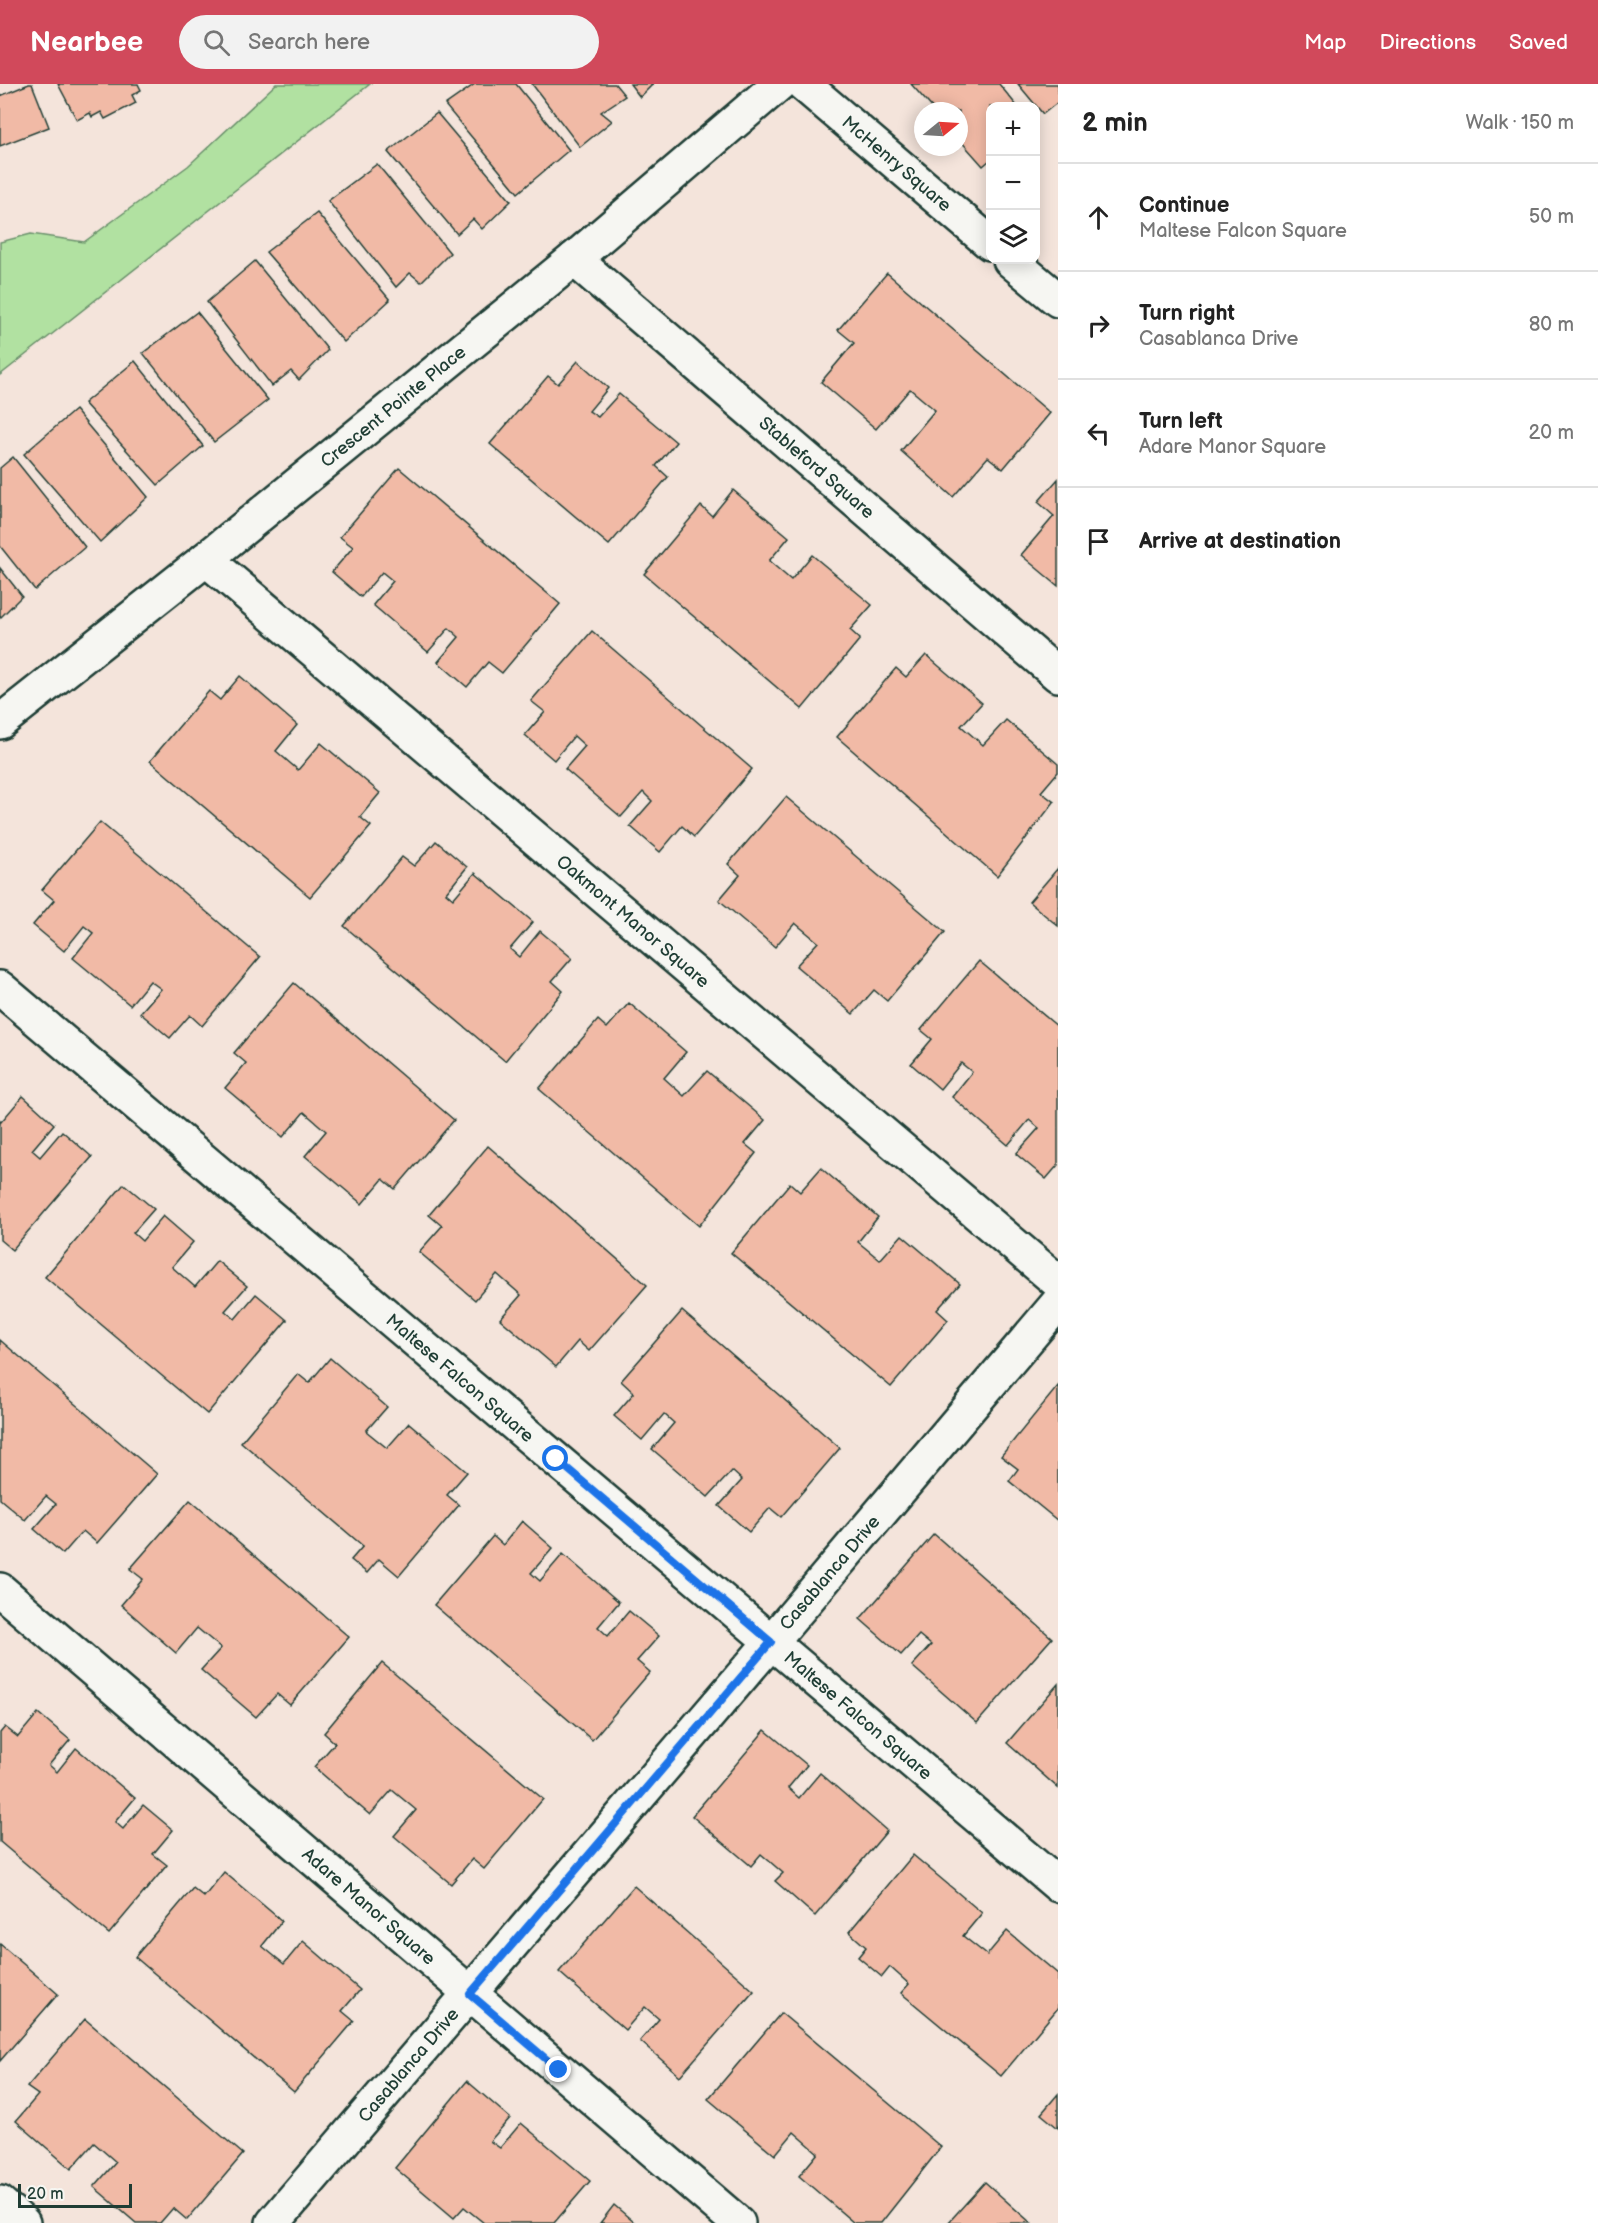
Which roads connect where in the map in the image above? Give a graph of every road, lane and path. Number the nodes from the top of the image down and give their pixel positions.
1 (779, 84) edge
2 (803, 84) edge
3 (986, 240) edge
4 (574, 259) junction
5 (1015, 264) edge
6 (1058, 300) edge
7 (206, 559) junction
8 (1058, 675) edge
9 (0, 722) edge
10 (0, 988) edge
11 (1058, 1282) edge
12 (1058, 1303) edge
13 (0, 1590) edge
14 (771, 1642) junction
15 (1058, 1885) edge
16 (470, 1994) junction
17 (0, 2203) edge
18 (23, 2223) edge
19 (273, 2223) edge
20 (738, 2223) edge

1 - 4 street, Crescent Pointe Place
2 - 3 street, McHenry Square
4 - 7 street, Crescent Pointe Place
4 - 8 street, Stableford Square
5 - 6 street
7 - 9 street, Crescent Pointe Place
7 - 11 street, Oakmont Manor Square
10 - 14 street, Maltese Falcon Square
12 - 14 street, Casablanca Drive
13 - 16 street, Adare Manor Square
14 - 15 street, Maltese Falcon Square
14 - 16 street, Casablanca Drive
16 - 19 street, Casablanca Drive
16 - 20 street, Adare Manor Square
17 - 18 street

